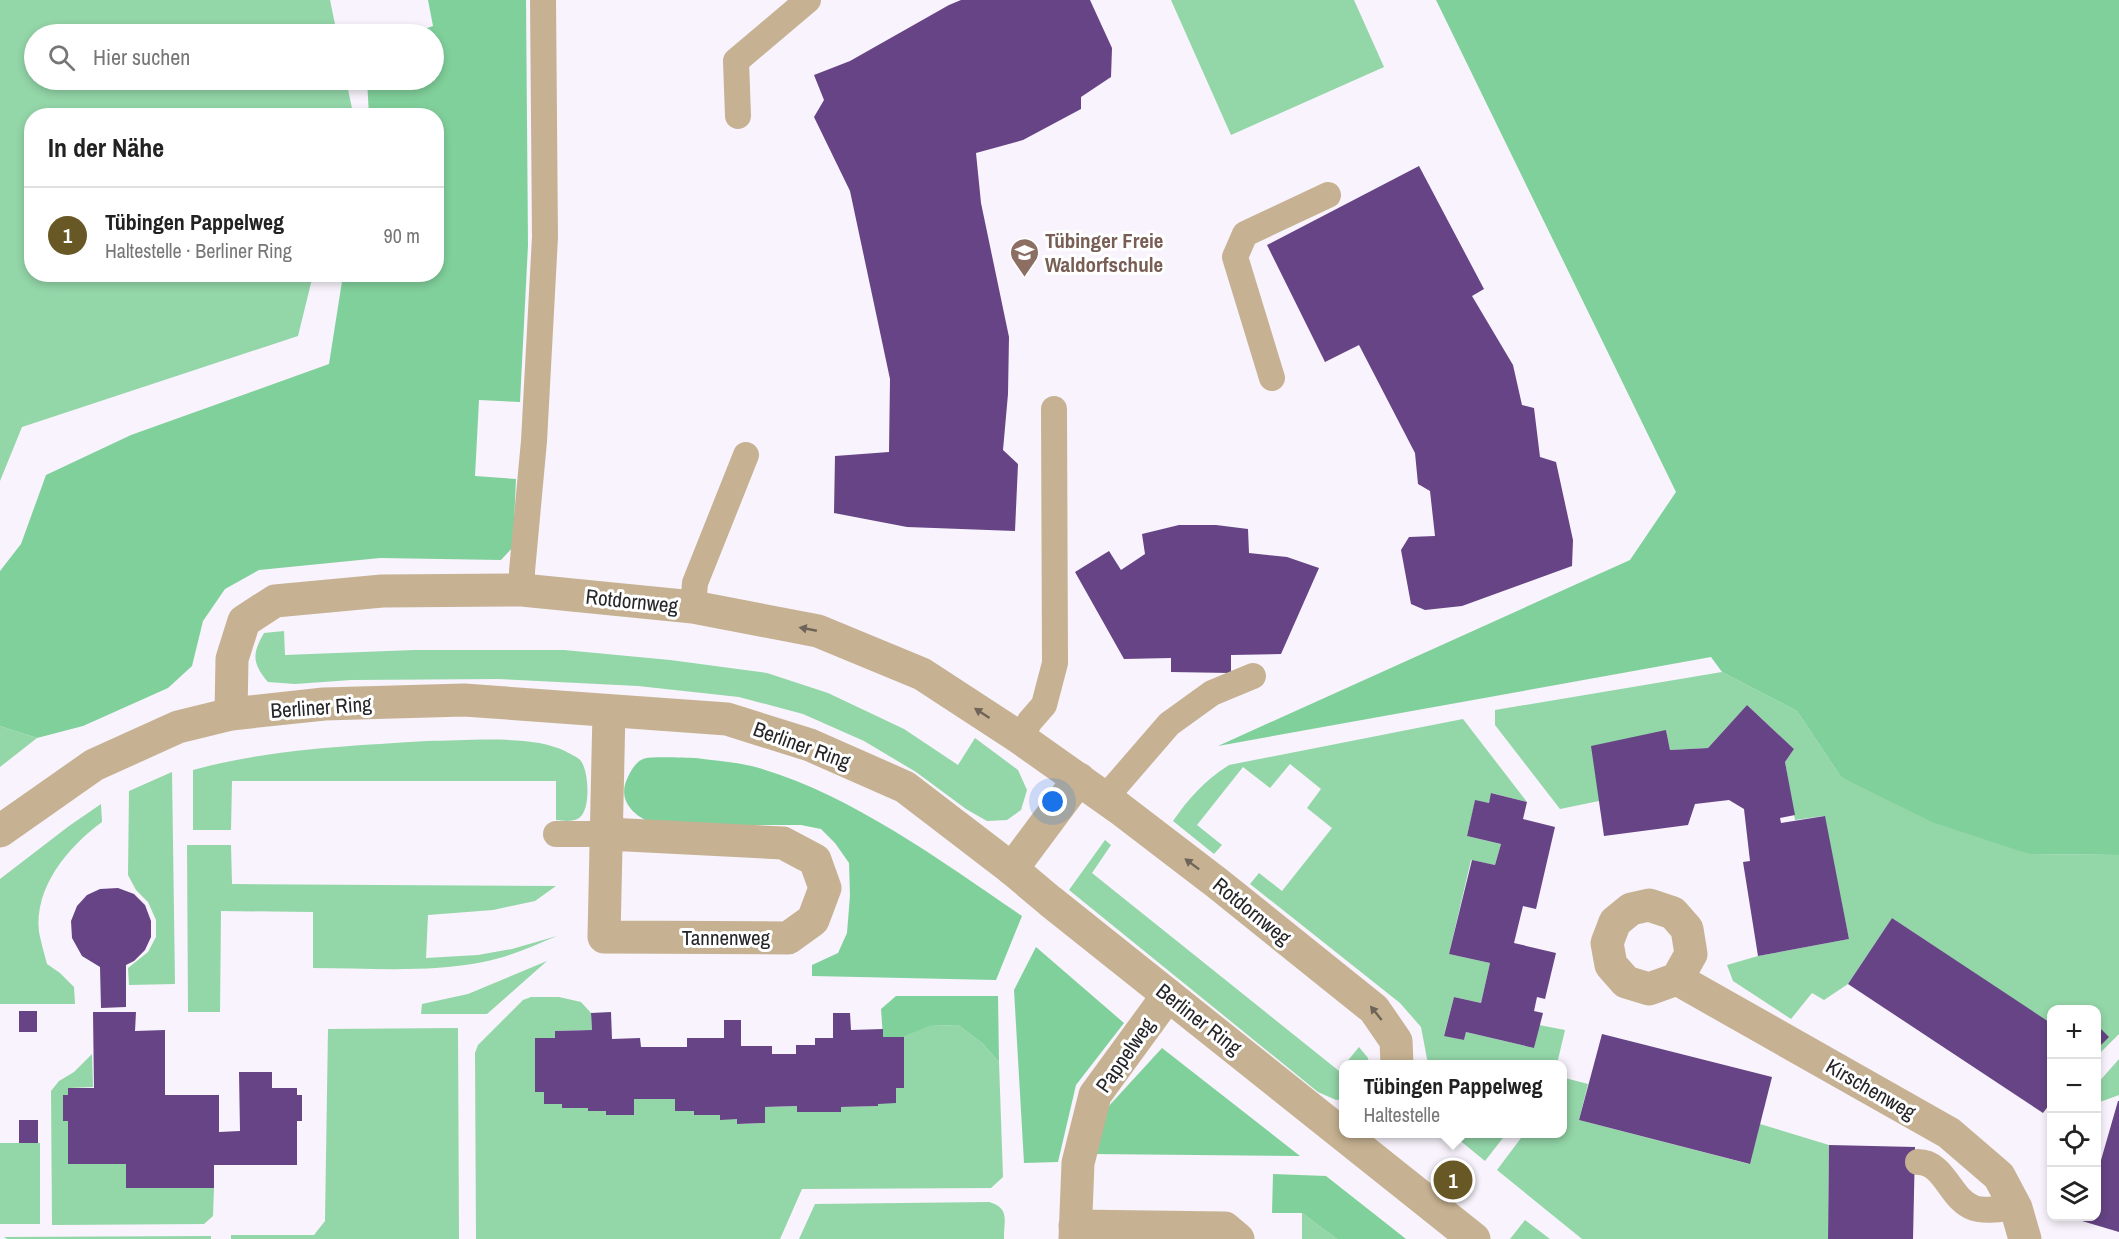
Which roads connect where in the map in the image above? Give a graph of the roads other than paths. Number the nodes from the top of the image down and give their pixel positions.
1 (543, 0) edge
2 (808, 0) edge
3 (738, 116) dead end
4 (1328, 195) dead end
5 (1272, 378) dead end
6 (1054, 409) dead end
7 (746, 455) dead end
8 (522, 590) junction
9 (693, 606) junction
10 (1252, 676) dead end
11 (609, 711) junction
12 (231, 714) junction
13 (1020, 738) junction
14 (1079, 779) junction
15 (1105, 798) junction
16 (0, 831) edge
17 (556, 834) dead end
18 (608, 834) junction
19 (1012, 869) junction
20 (1677, 979) dead end
21 (1168, 995) junction
22 (1397, 1060) edge
23 (1339, 1126) edge
24 (1355, 1138) edge
25 (1918, 1162) dead end
26 (2016, 1208) junction
27 (1075, 1232) edge
28 (1238, 1239) edge
29 (1474, 1239) edge
30 (2025, 1239) edge

1 - 8 lane
2 - 3 lane
4 - 5 lane
6 - 13 lane
7 - 9 lane
8 - 9 street, Rotdornweg
8 - 12 street, Rotdornweg
13 -> 9 street, Rotdornweg
10 - 15 lane
11 - 12 street, Berliner Ring
11 - 18 street, Tannenweg
11 - 19 street, Berliner Ring
12 - 16 street, Berliner Ring
13 - 14 street, Rotdornweg
14 - 15 street, Rotdornweg
14 - 19 street
22 -> 15 street, Rotdornweg
17 - 18 lane
18 - 18 street, Tannenweg
19 - 21 street, Berliner Ring
20 - 26 street, Kirschenweg
21 - 23 street, Berliner Ring
21 - 27 street, Pappelweg
24 - 29 street, Berliner Ring
25 - 26 lane
26 - 30 street, Kirschenweg
27 - 28 street, Pappelweg

